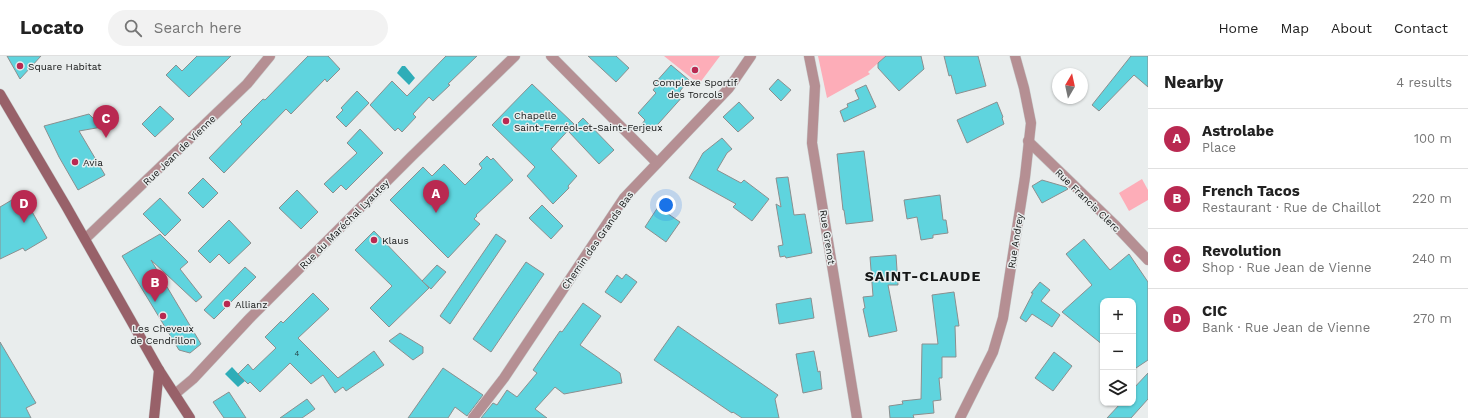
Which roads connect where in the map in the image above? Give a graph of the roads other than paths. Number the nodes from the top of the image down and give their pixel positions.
1 (270, 56) edge
2 (514, 56) edge
3 (551, 56) edge
4 (751, 56) edge
5 (809, 56) edge
6 (1015, 56) edge
7 (0, 94) edge
8 (1028, 141) junction
9 (657, 163) junction
10 (85, 240) junction
11 (1148, 260) edge
12 (159, 370) junction
13 (175, 394) junction
14 (154, 418) edge
15 (190, 418) edge
16 (473, 418) edge
17 (857, 418) edge
18 (960, 418) edge

1 - 10 street, Rue Jean de Vienne
2 - 13 street, Rue du Maréchal Lyautey
3 - 9 street
4 - 9 street, Chemin des Grands Bas
5 - 17 street, Rue Grenot
6 - 8 street, Rue Andrey
7 - 10 main road
8 - 11 street, Rue Francis Clerc
8 - 18 street, Rue Andrey
9 - 16 street, Chemin des Grands Bas
10 - 12 main road
12 - 13 main road
12 - 14 main road
13 - 15 main road

